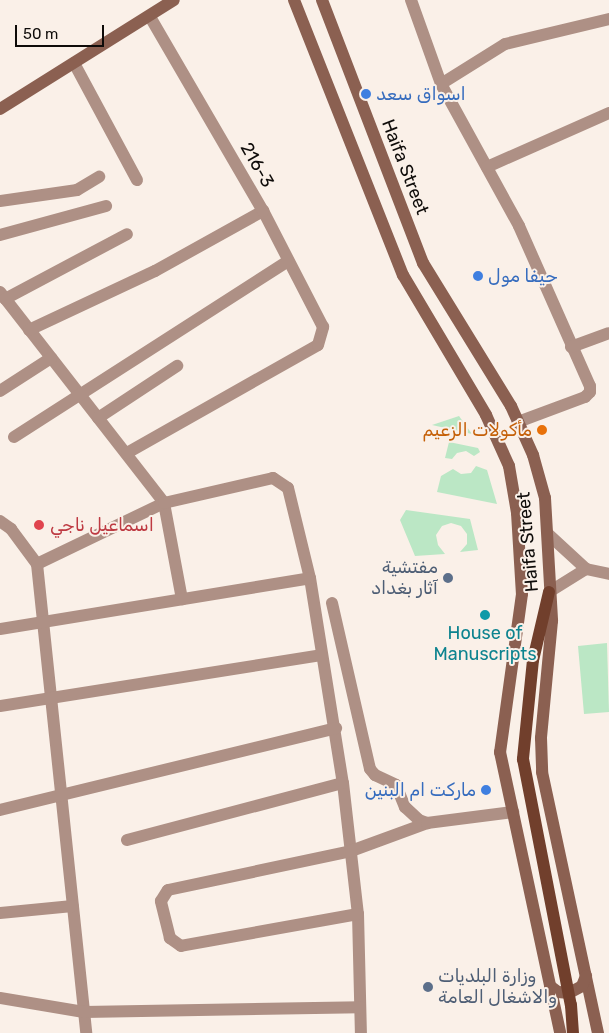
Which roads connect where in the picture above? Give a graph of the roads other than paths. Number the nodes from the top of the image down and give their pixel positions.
1 (174, 0) edge
2 (294, 0) edge
3 (322, 0) edge
4 (412, 0) edge
5 (150, 17) junction
6 (609, 19) edge
7 (74, 63) junction
8 (441, 84) junction
9 (0, 109) edge
10 (609, 112) edge
11 (487, 167) junction
12 (99, 177) dead end
13 (137, 180) dead end
14 (0, 201) edge
15 (106, 206) dead end
16 (263, 211) junction
17 (127, 234) dead end
18 (0, 235) edge
19 (288, 260) junction
20 (3, 295) edge
21 (29, 330) junction
22 (609, 333) edge
23 (571, 347) junction
24 (51, 358) junction
25 (177, 366) dead end
26 (0, 391) edge
27 (77, 394) junction
28 (98, 418) junction
29 (518, 422) junction
30 (14, 437) dead end
31 (127, 454) junction
32 (164, 502) junction
33 (0, 521) edge
34 (548, 534) junction
35 (36, 564) junction
36 (586, 569) junction
37 (609, 574) edge
38 (310, 578) junction
39 (550, 592) junction
40 (182, 599) junction
41 (332, 604) dead end
42 (43, 622) junction
43 (0, 629) edge
44 (321, 655) junction
45 (51, 696) junction
46 (0, 706) edge
47 (336, 728) junction
48 (343, 783) junction
49 (61, 796) junction
50 (0, 810) edge
51 (513, 812) junction
52 (427, 823) junction
53 (127, 840) dead end
54 (351, 851) junction
55 (73, 906) junction
56 (0, 913) edge
57 (358, 914) junction
58 (586, 976) junction
59 (550, 986) junction
60 (0, 998) edge
61 (360, 1006) junction
62 (84, 1012) junction
63 (86, 1033) edge
64 (361, 1033) edge
65 (560, 1033) edge
66 (573, 1033) edge
67 (598, 1033) edge

1 - 5 main road
2 - 51 main road, Haifa Street
3 - 29 main road, Haifa Street
4 - 8 street
5 - 7 main road
5 - 16 street, 216-3
6 - 8 street
7 - 9 main road
7 - 13 street
8 - 11 street
10 - 11 street
11 - 23 street
12 - 14 street
15 - 18 street
16 - 19 street, 216-3
16 - 21 street
17 - 20 street
19 - 27 street
19 - 31 street, 216-3
20 - 21 street
21 - 24 street
22 - 23 street
23 - 29 street
24 - 26 street
24 - 27 street
25 - 28 street
27 - 28 street
27 - 30 street
28 - 31 street
29 - 34 main road, Haifa Street
31 - 32 street
32 - 35 street
32 - 38 street
32 - 40 street
33 - 35 street
34 - 36 street
34 - 39 main road, Haifa Street
35 - 42 street
36 - 37 street
36 - 39 street
38 - 40 street
38 - 44 street
39 - 58 main road, Haifa Street
39 - 66 main road
40 - 42 street
41 - 52 street
42 - 43 street
42 - 45 street
44 - 45 street
44 - 47 street
45 - 46 street
45 - 49 street
47 - 48 street
47 - 49 street
48 - 53 street
48 - 54 street
49 - 50 street
49 - 55 street
51 - 52 street
51 - 59 main road, Haifa Street
52 - 54 street
54 - 57 street
54 - 57 street
55 - 56 street
55 - 62 street
57 - 61 street
58 - 59 main road
58 - 67 main road, Haifa Street
59 - 65 main road, Haifa Street
60 - 62 street
61 - 62 street
61 - 64 street
62 - 63 street

